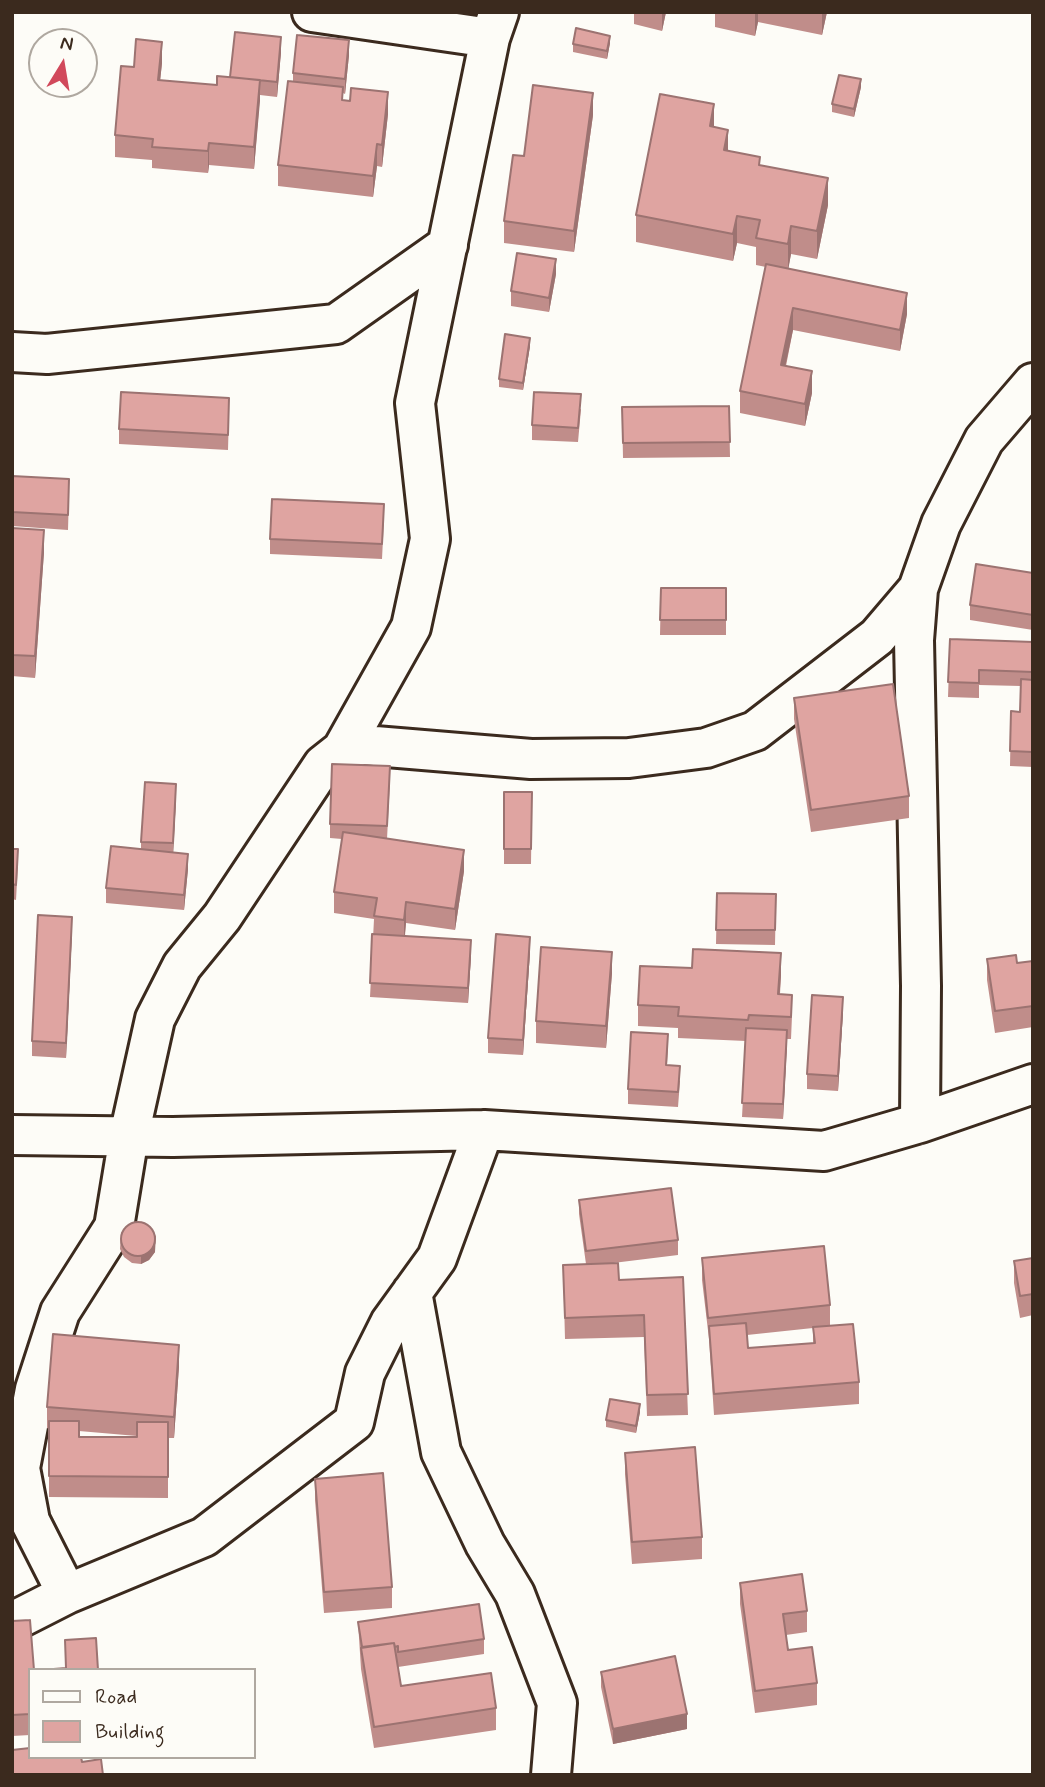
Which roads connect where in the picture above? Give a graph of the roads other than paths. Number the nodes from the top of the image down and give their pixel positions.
1 (312, 12) edge
2 (494, 25) edge
3 (448, 245) junction
4 (12, 352) edge
5 (1033, 383) edge
6 (918, 589) junction
7 (342, 750) junction
8 (1033, 1084) edge
9 (920, 1123) junction
10 (484, 1130) junction
11 (12, 1135) edge
12 (129, 1136) junction
13 (412, 1292) junction
14 (67, 1594) junction
15 (12, 1622) edge
16 (551, 1775) edge

1 - 2 street
2 - 3 street
3 - 4 street
3 - 7 street
5 - 6 street
6 - 7 street
6 - 9 street
7 - 12 street
8 - 9 street
9 - 10 street
10 - 12 street
10 - 13 street
11 - 12 street
12 - 14 street
13 - 14 street
13 - 16 street
14 - 15 street

